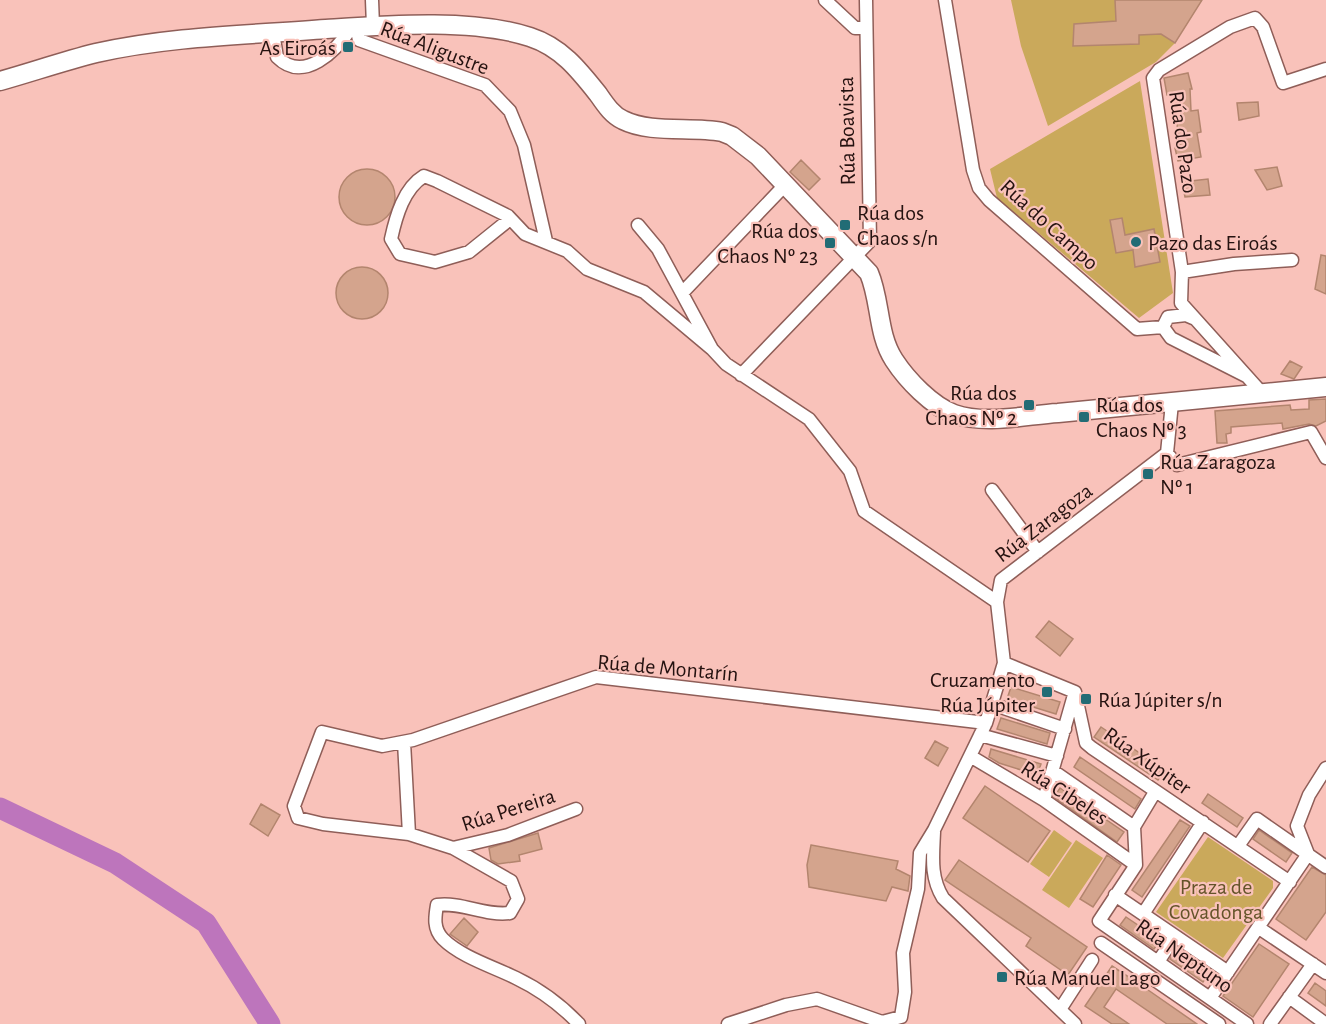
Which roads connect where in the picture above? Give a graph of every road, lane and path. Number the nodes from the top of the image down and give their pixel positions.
1 (372, 0) edge
2 (825, 0) edge
3 (866, 0) edge
4 (945, 0) edge
5 (360, 27) junction
6 (866, 28) junction
7 (273, 33) junction
8 (1326, 69) edge
9 (0, 81) edge
10 (786, 184) junction
11 (510, 219) junction
12 (638, 225) dead end
13 (546, 241) junction
14 (857, 257) junction
15 (1292, 260) dead end
16 (1182, 272) junction
17 (683, 292) junction
18 (1182, 294) junction
19 (1196, 319) junction
20 (1165, 322) junction
21 (712, 349) junction
22 (741, 375) junction
23 (1249, 377) junction
24 (1326, 387) edge
25 (1261, 392) junction
26 (1172, 404) junction
27 (1167, 453) junction
28 (1326, 458) edge
29 (992, 490) dead end
30 (1038, 552) junction
31 (997, 602) junction
32 (1005, 663) junction
33 (1075, 692) junction
34 (992, 704) junction
35 (986, 723) junction
36 (1065, 729) junction
37 (980, 735) junction
38 (404, 742) junction
39 (970, 756) junction
40 (1057, 756) junction
41 (1326, 768) edge
42 (1053, 771) junction
43 (1155, 792) junction
44 (1044, 800) junction
45 (576, 809) dead end
46 (1203, 822) junction
47 (1134, 827) junction
48 (934, 830) junction
49 (409, 834) junction
50 (1238, 846) junction
51 (453, 848) junction
52 (1308, 854) junction
53 (1136, 865) junction
54 (1326, 867) edge
55 (1290, 882) junction
56 (1115, 896) junction
57 (1143, 914) junction
58 (1259, 928) junction
59 (1175, 936) junction
60 (1101, 943) dead end
61 (1092, 960) dead end
62 (1158, 962) junction
63 (1313, 964) junction
64 (1228, 972) junction
65 (1326, 973) edge
66 (1289, 997) junction
67 (1210, 998) junction
68 (1060, 1008) junction
69 (1229, 1019) edge
70 (579, 1024) edge
71 (728, 1024) edge
72 (1075, 1024) edge
73 (1219, 1024) edge
74 (1247, 1024) edge
75 (1270, 1024) edge
76 (1326, 1024) edge

1 - 5 street
2 - 6 street
3 - 6 street, Rúa Boavista
4 - 20 street, Rúa do Campo
5 - 7 street
5 - 7 street
5 - 10 street
5 - 13 street, Rúa Aligustre
6 - 14 street, Rúa Boavista
7 - 9 street
8 - 16 street, Rúa do Pazo
10 - 14 street
10 - 17 street
11 - 11 street
11 - 13 street
12 - 17 street
13 - 21 street
14 - 22 street, Rúa Boavista
14 - 26 street
15 - 16 street
16 - 18 street, Rúa do Pazo
17 - 21 street
18 - 19 street, Rúa do Pazo
18 - 20 street
19 - 20 street
19 - 23 street, Rúa do Pazo
20 - 23 street, Rúa do Pazo
21 - 22 street
22 - 31 street
23 - 25 street, Rúa do Pazo
24 - 25 street
25 - 26 street
26 - 27 street
27 - 28 street
27 - 30 street, Rúa Zaragoza
29 - 30 street
30 - 31 street, Rúa Zaragoza
31 - 32 street, Rúa Zaragoza
32 - 33 street
32 - 34 street, Rúa Zaragoza
33 - 36 street
33 - 43 street, Rúa Xúpiter
34 - 35 street, Rúa Zaragoza
34 - 36 street
35 - 37 street, Rúa Zaragoza
35 - 38 street, Rúa de Montarín
36 - 40 street
37 - 39 street, Rúa Zaragoza
37 - 40 street
38 - 49 street
38 - 49 street, Rúa de Montarín
39 - 44 street, Rúa Cibeles
39 - 48 street, Rúa Zaragoza
40 - 42 street
41 - 52 street
42 - 44 street
42 - 47 street
43 - 46 street, Rúa Xúpiter
43 - 47 street
44 - 53 street, Rúa Cibeles
45 - 51 street, Rúa Pereira
46 - 50 street
46 - 57 street
47 - 53 street
48 - 68 street
48 - 71 street, Rúa Zaragoza
49 - 51 street
50 - 52 street
50 - 55 street
51 - 70 street
52 - 54 street
52 - 55 street
53 - 56 street
55 - 58 street
56 - 57 street
56 - 62 street, Rúa Neptuno
57 - 59 street
58 - 63 street
58 - 64 street
59 - 62 street
59 - 64 street
60 - 73 street
61 - 68 street
62 - 67 street, Rúa Neptuno
63 - 65 street
63 - 66 street
64 - 67 street
66 - 75 street
66 - 76 street
67 - 69 street, Rúa Neptuno
68 - 72 street
69 - 74 street, Rúa Neptuno

